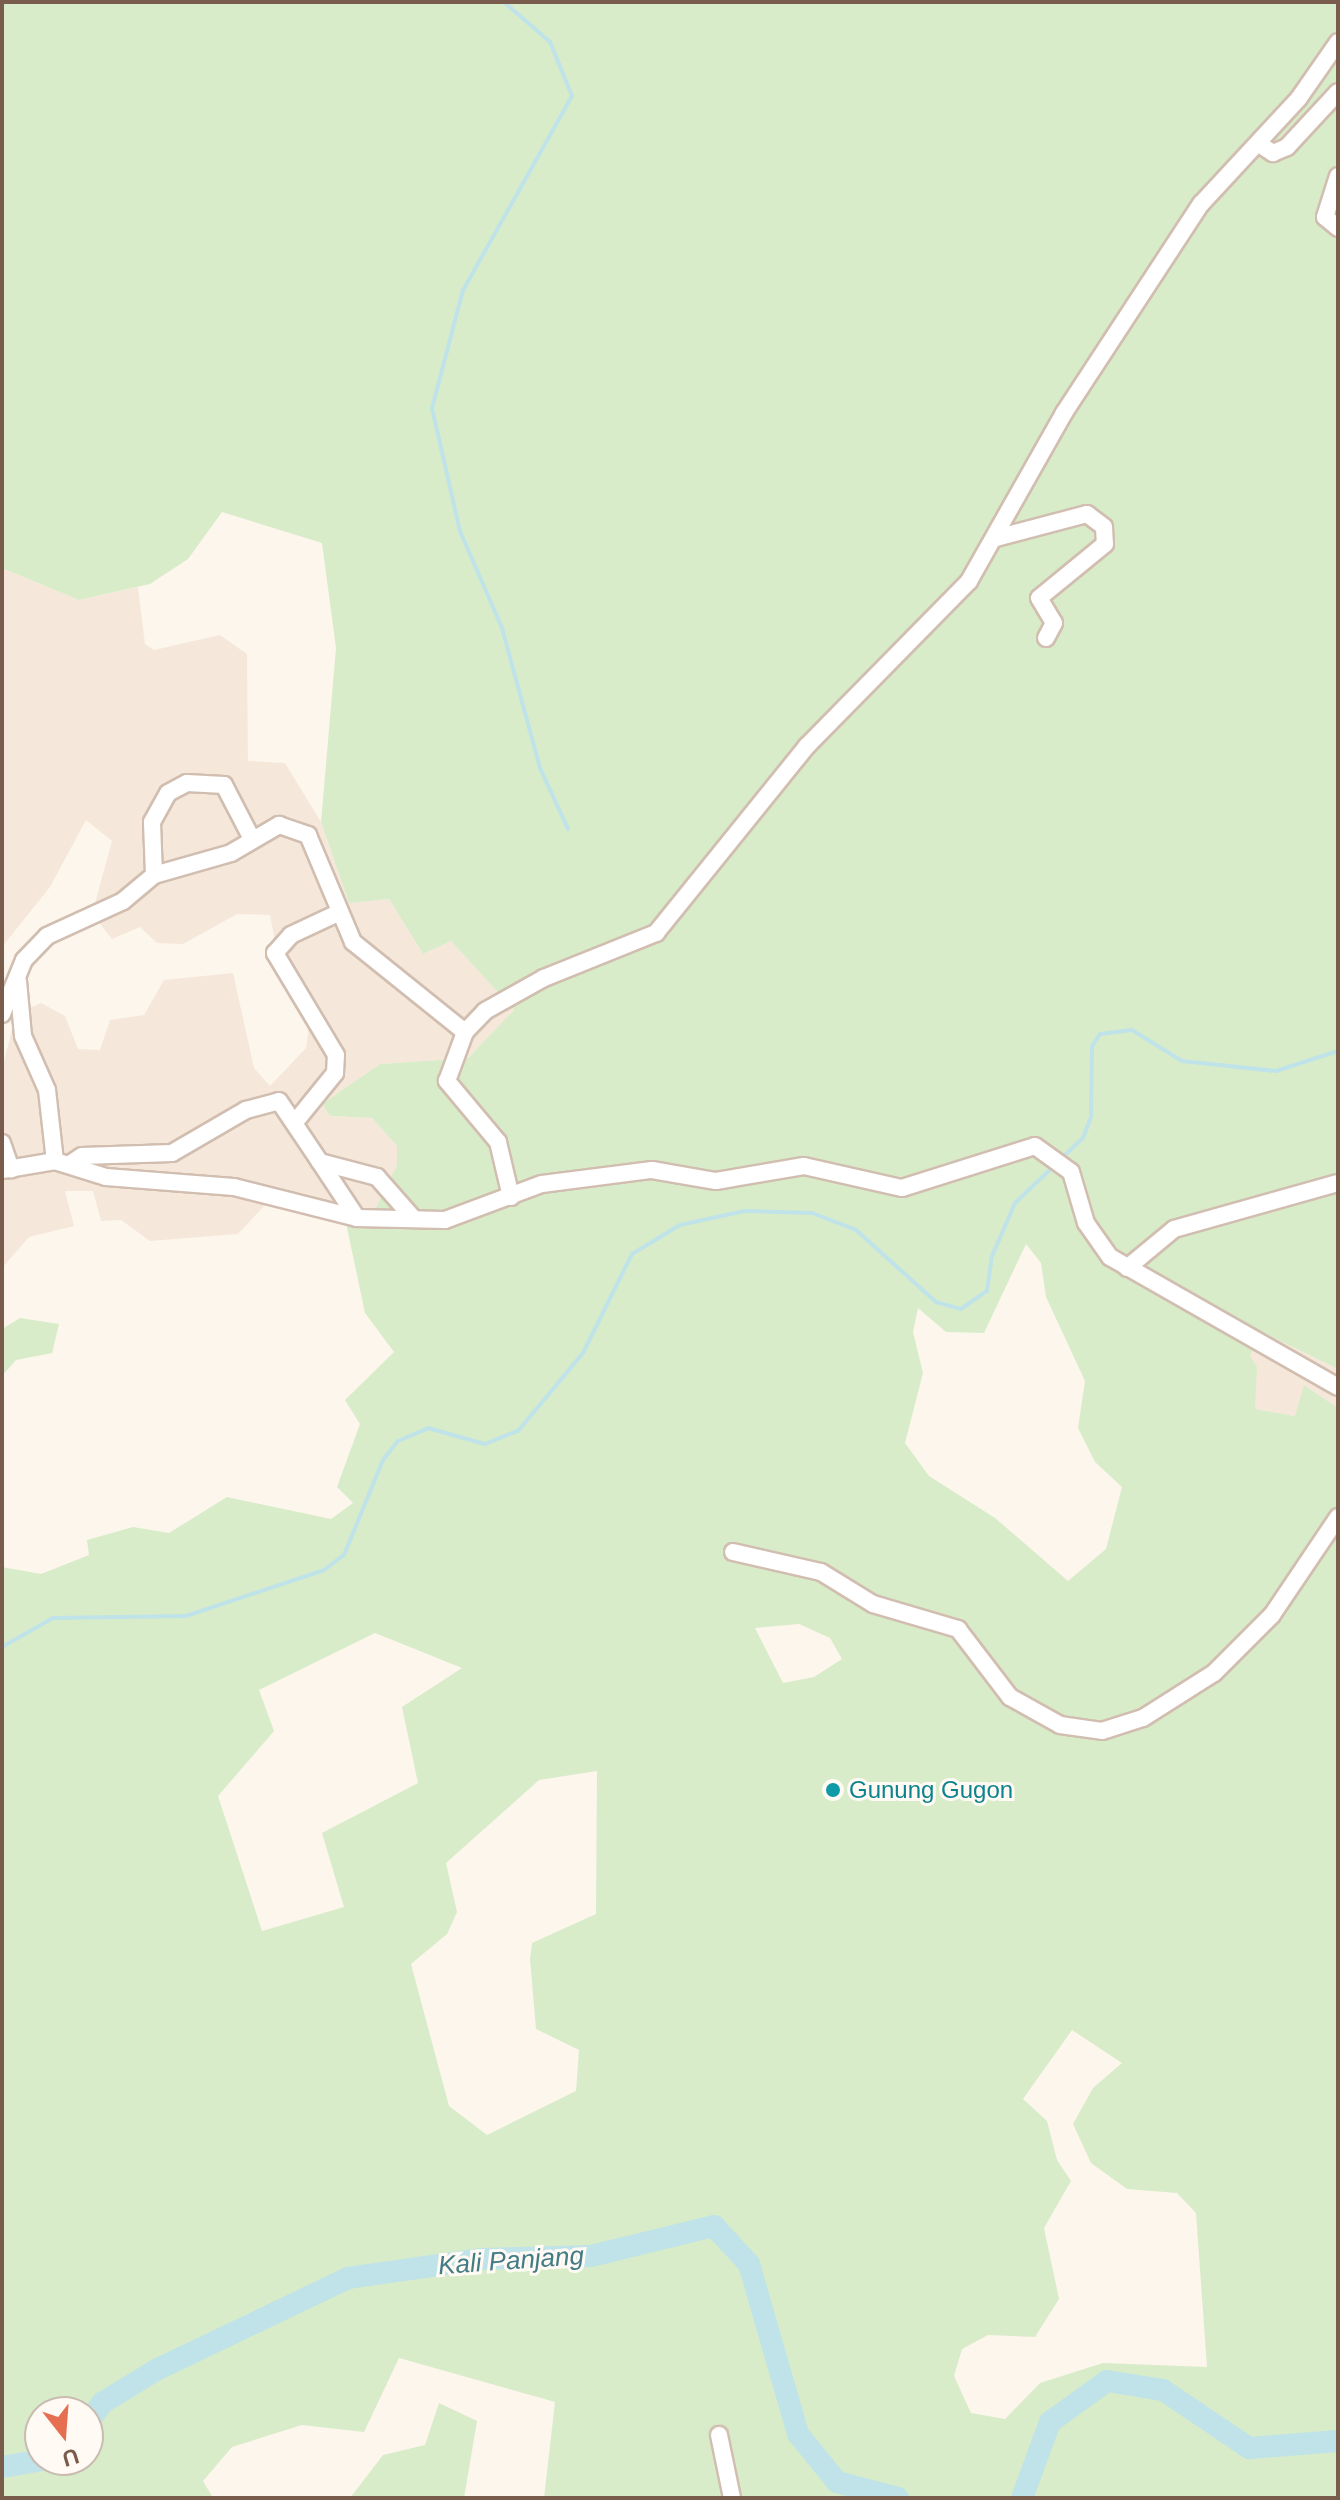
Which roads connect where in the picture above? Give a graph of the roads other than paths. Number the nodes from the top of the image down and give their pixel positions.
1 (1338, 42) edge
2 (1338, 92) edge
3 (1259, 144) junction
4 (1338, 176) edge
5 (1338, 228) edge
6 (996, 538) junction
7 (1046, 638) dead end
8 (251, 837) junction
9 (154, 875) junction
10 (336, 914) junction
11 (18, 975) junction
12 (2, 1014) edge
13 (465, 1032) junction
14 (296, 1121) junction
15 (2, 1143) edge
16 (63, 1162) junction
17 (320, 1162) junction
18 (6, 1170) edge
19 (1338, 1183) edge
20 (511, 1197) junction
21 (357, 1218) junction
22 (414, 1219) junction
23 (1127, 1268) junction
24 (1338, 1387) edge
25 (1338, 1517) edge
26 (733, 1552) dead end
27 (719, 2435) dead end
28 (732, 2498) edge

1 - 3 street
2 - 3 street
3 - 6 street
4 - 5 street
6 - 7 street
6 - 13 street
8 - 9 street
8 - 9 street
8 - 10 street
9 - 11 street
10 - 13 street
10 - 14 street
11 - 12 street
11 - 16 street
13 - 20 street
14 - 16 street
14 - 17 street
15 - 18 street
16 - 18 street
16 - 21 street
17 - 21 street
17 - 22 street
19 - 23 street
20 - 22 street
20 - 23 street
21 - 22 street
23 - 24 street
25 - 26 street
27 - 28 street

